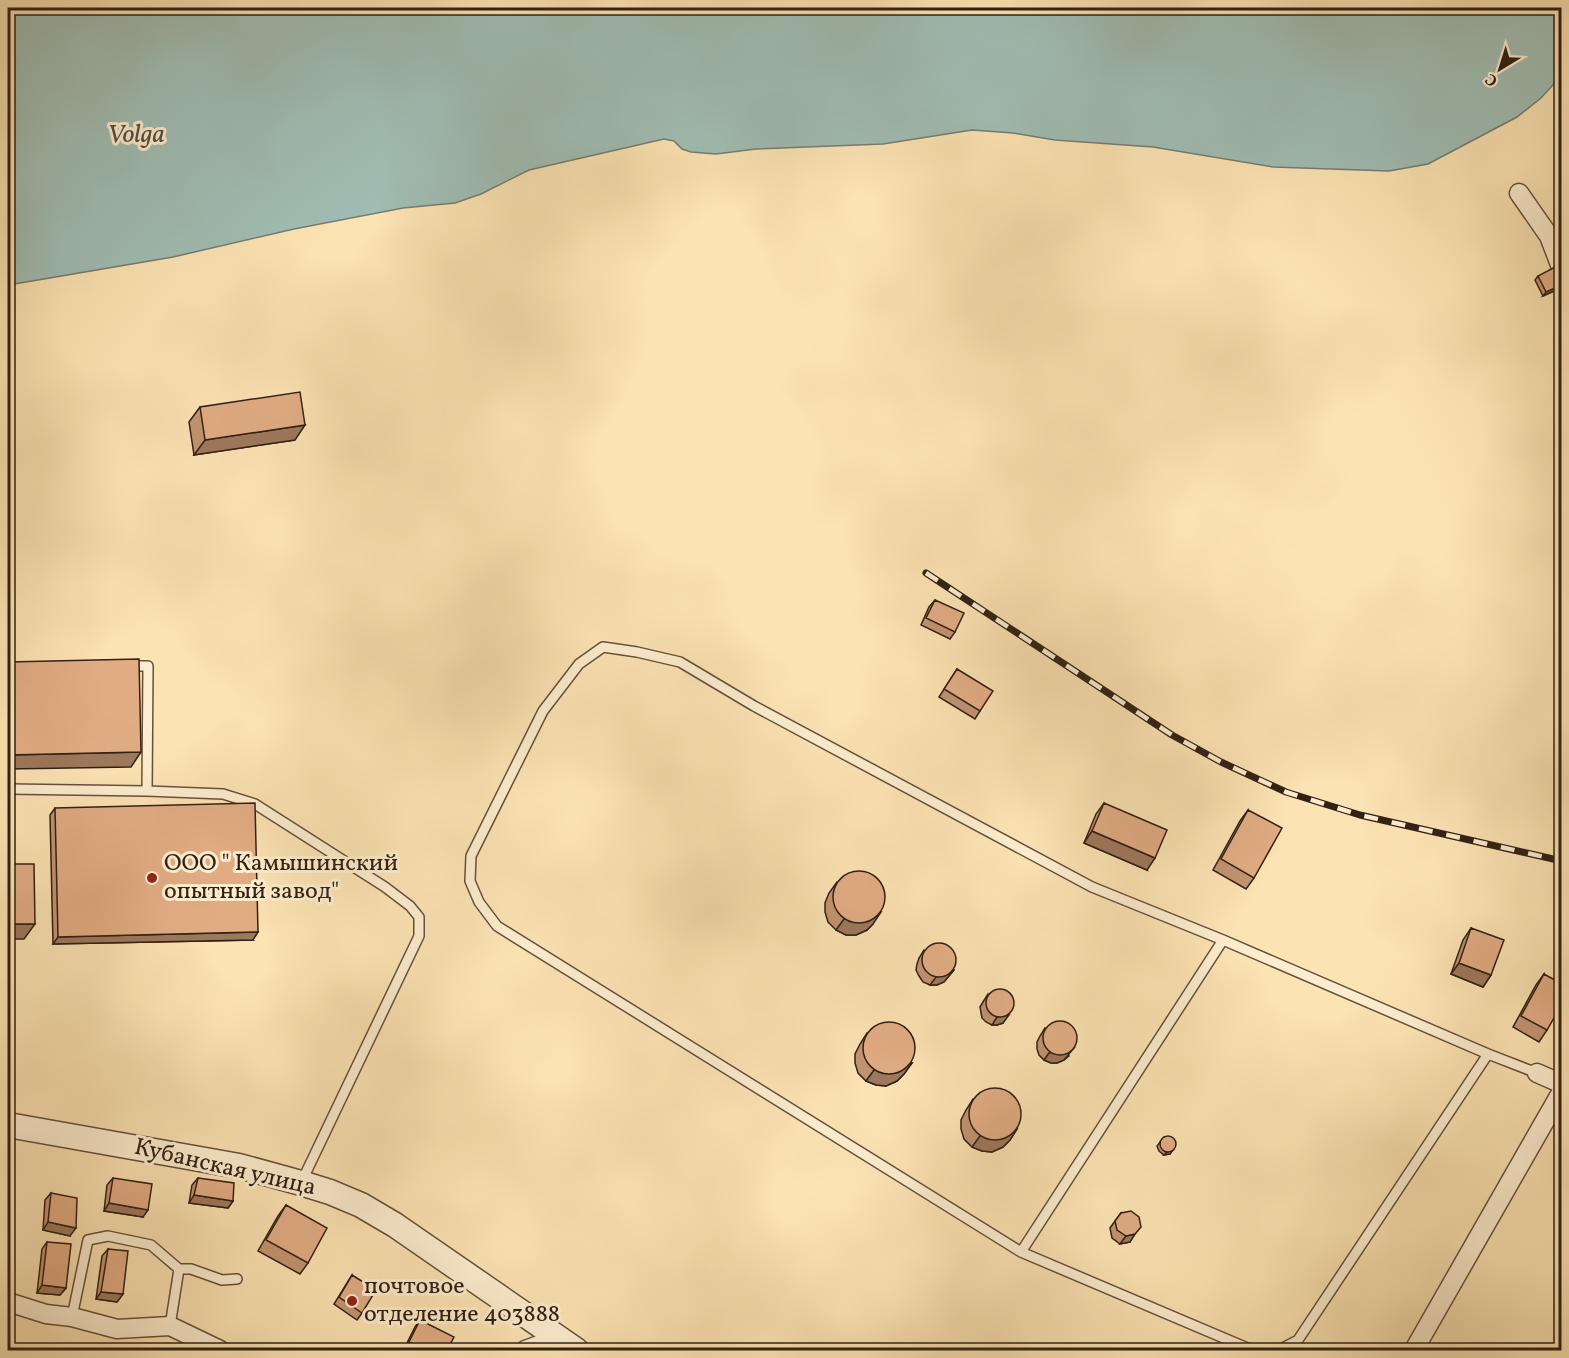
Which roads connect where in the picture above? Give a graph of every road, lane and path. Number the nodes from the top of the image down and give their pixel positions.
1 (1519, 193) dead end
2 (1562, 270) edge
3 (113, 666) edge
4 (8, 789) edge
5 (147, 791) junction
6 (1224, 940) junction
7 (1488, 1054) junction
8 (1537, 1073) joint
9 (1562, 1084) edge
10 (1562, 1091) edge
11 (8, 1125) edge
12 (301, 1183) junction
13 (1022, 1252) junction
14 (179, 1269) junction
15 (237, 1279) dead end
16 (8, 1302) edge
17 (72, 1317) junction
18 (170, 1326) junction
19 (567, 1344) edge
20 (220, 1350) edge
21 (525, 1350) edge
22 (1252, 1350) edge
23 (1279, 1350) edge
24 (1414, 1350) edge

1 - 2 street
3 - 5 lane
4 - 5 lane
5 - 12 lane
6 - 7 lane
6 - 13 lane
6 - 13 lane
7 - 8 lane
7 - 23 lane
8 - 9 street
10 - 24 street
11 - 12 street, Кубанская улица
12 - 19 street, Кубанская улица
13 - 22 lane
14 - 15 lane
14 - 17 lane
14 - 18 lane
16 - 17 street
17 - 18 street
18 - 20 street
19 - 21 street

